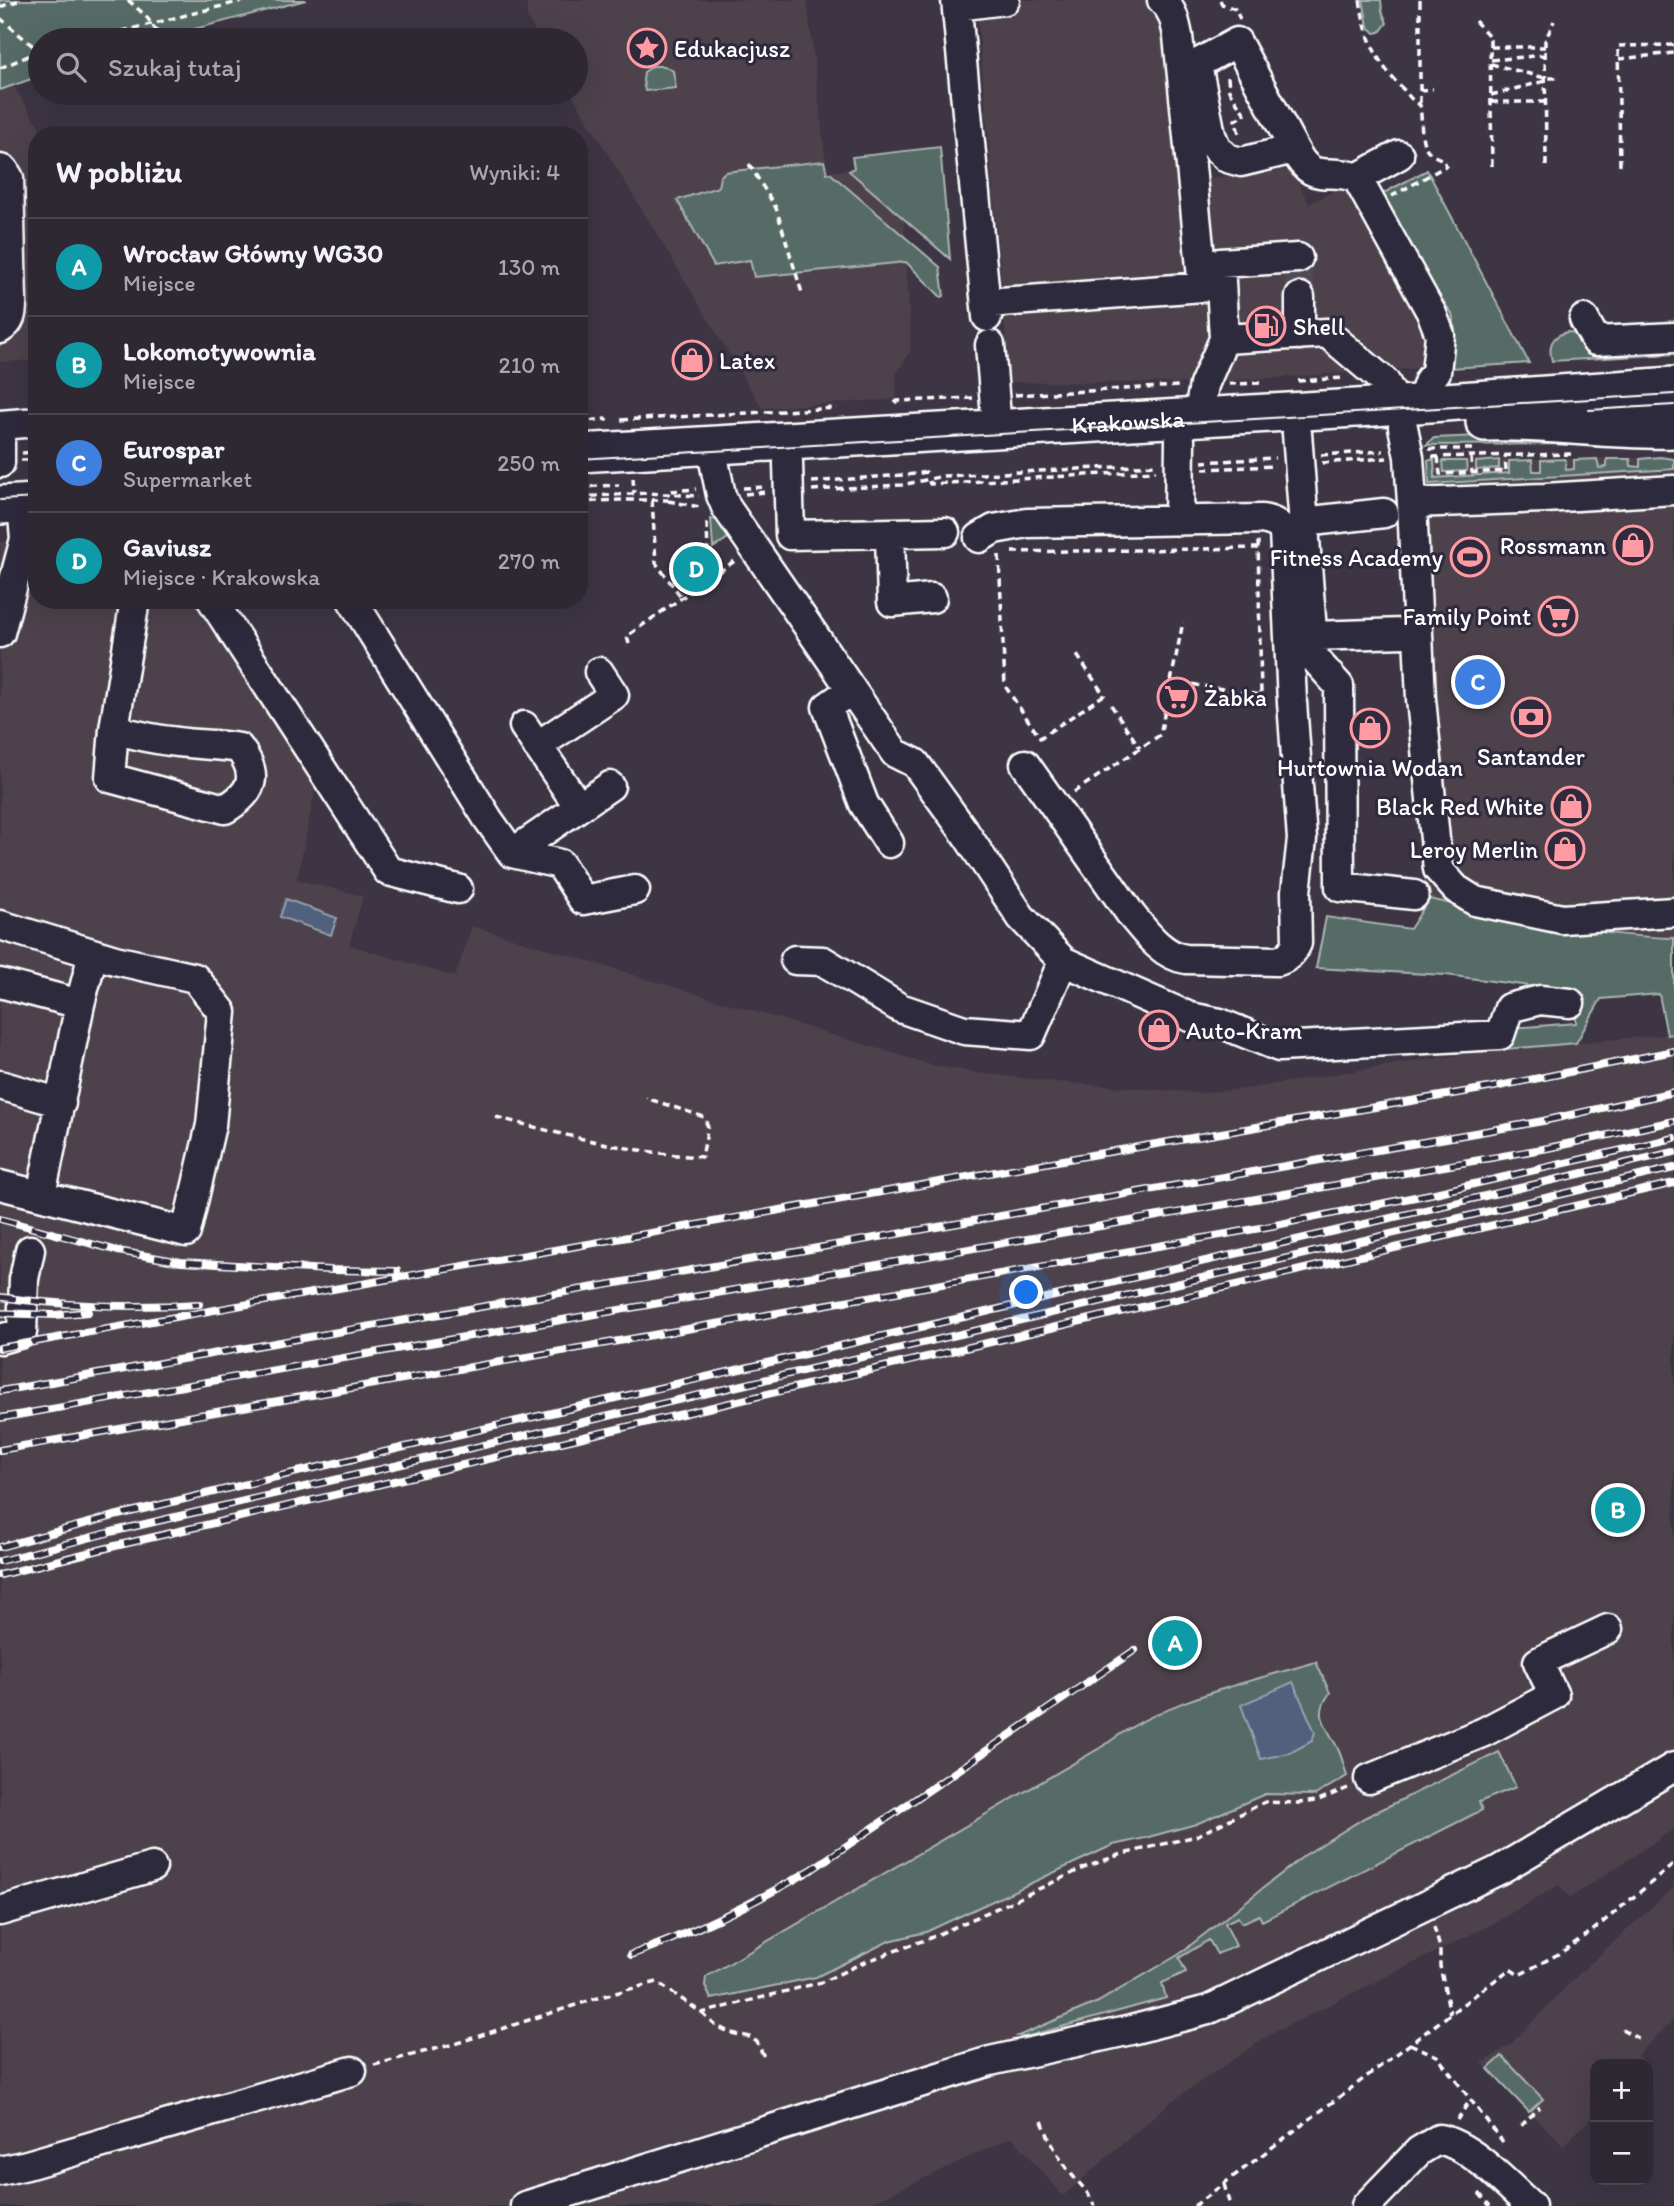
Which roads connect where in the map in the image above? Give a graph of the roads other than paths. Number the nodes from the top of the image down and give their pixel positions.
1 (1005, 0) edge
2 (1162, 0) edge
3 (957, 3) edge
4 (1294, 149) dead end
5 (1399, 155) dead end
6 (0, 169) edge
7 (1357, 178) junction
8 (1298, 258) dead end
9 (1300, 297) tunnel mouth
10 (1584, 319) dead end
11 (988, 321) junction
12 (0, 329) edge
13 (1300, 335) junction
14 (1674, 337) edge
15 (1224, 340) junction
16 (1674, 386) edge
17 (1674, 405) edge
18 (1002, 412) junction
19 (1413, 422) junction
20 (28, 423) edge
21 (0, 425) edge
22 (1674, 429) edge
23 (1183, 434) junction
24 (1500, 439) junction
25 (1296, 449) junction
26 (588, 452) edge
27 (0, 463) edge
28 (588, 475) edge
29 (788, 483) junction
30 (715, 485) junction
31 (1674, 490) edge
32 (14, 498) edge
33 (1412, 503) junction
34 (1384, 513) dead end
35 (1180, 521) junction
36 (1303, 522) junction
37 (945, 532) dead end
38 (890, 534) junction
39 (989, 545) road end
40 (932, 597) dead end
41 (134, 609) edge
42 (218, 609) edge
43 (358, 609) edge
44 (0, 633) edge
45 (1404, 633) dead end
46 (1312, 636) junction
47 (600, 672) dead end
48 (851, 690) junction
49 (114, 729) junction
50 (1025, 764) dead end
51 (610, 786) dead end
52 (579, 807) junction
53 (889, 843) dead end
54 (512, 853) junction
55 (458, 889) dead end
56 (635, 890) dead end
57 (1414, 895) dead end
58 (1674, 912) edge
59 (0, 925) edge
60 (93, 954) junction
61 (795, 960) dead end
62 (1063, 961) junction
63 (0, 982) edge
64 (1570, 1003) dead end
65 (80, 1004) junction
66 (0, 1085) edge
67 (61, 1103) junction
68 (0, 1185) edge
69 (41, 1195) junction
70 (30, 1250) dead end
71 (0, 1339) edge
72 (1608, 1629) dead end
73 (1674, 1767) edge
74 (1369, 1779) road end
75 (152, 1867) dead end
76 (0, 1911) edge
77 (352, 2071) road end
78 (0, 2171) edge
79 (525, 2206) edge
80 (1366, 2206) edge
81 (1531, 2206) edge

1 - 3 street
2 - 11 street
3 - 11 street
4 - 7 street
5 - 7 street
6 - 12 street
7 - 19 street
8 - 15 street
9 - 13 street
10 - 14 street
11 - 18 street
13 - 15 street
13 - 19 street
15 - 23 street
16 - 19 main road, Krakowska
17 - 24 street
18 - 23 main road, Krakowska
18 - 26 main road, Krakowska
19 - 23 main road, Krakowska
19 - 24 main road, Krakowska
19 - 25 main road, Krakowska
19 - 33 street
20 - 21 street
21 - 27 street
22 - 24 main road, Krakowska
23 - 25 main road, Krakowska
23 - 29 main road, Krakowska
23 - 35 street
25 - 36 street
28 - 30 main road, Krakowska
29 - 30 main road, Krakowska
29 - 38 street
30 - 48 street
31 - 33 street
32 - 44 street
33 - 58 street
34 - 36 street
35 - 39 street
35 - 50 street
36 - 46 street
37 - 38 street
38 - 40 street
41 - 49 street
42 - 55 street
43 - 54 street
45 - 46 street
46 - 57 street
47 - 52 street
48 - 53 street
48 - 62 street
49 - 49 street
51 - 52 street
52 - 54 street
54 - 56 street
59 - 60 street
60 - 65 street
60 - 69 street
61 - 62 street
62 - 64 street
63 - 65 street
65 - 67 street
66 - 67 street
67 - 69 street
68 - 69 street
70 - 71 street
72 - 74 street
73 - 79 street
75 - 76 street
77 - 78 street
80 - 81 street

